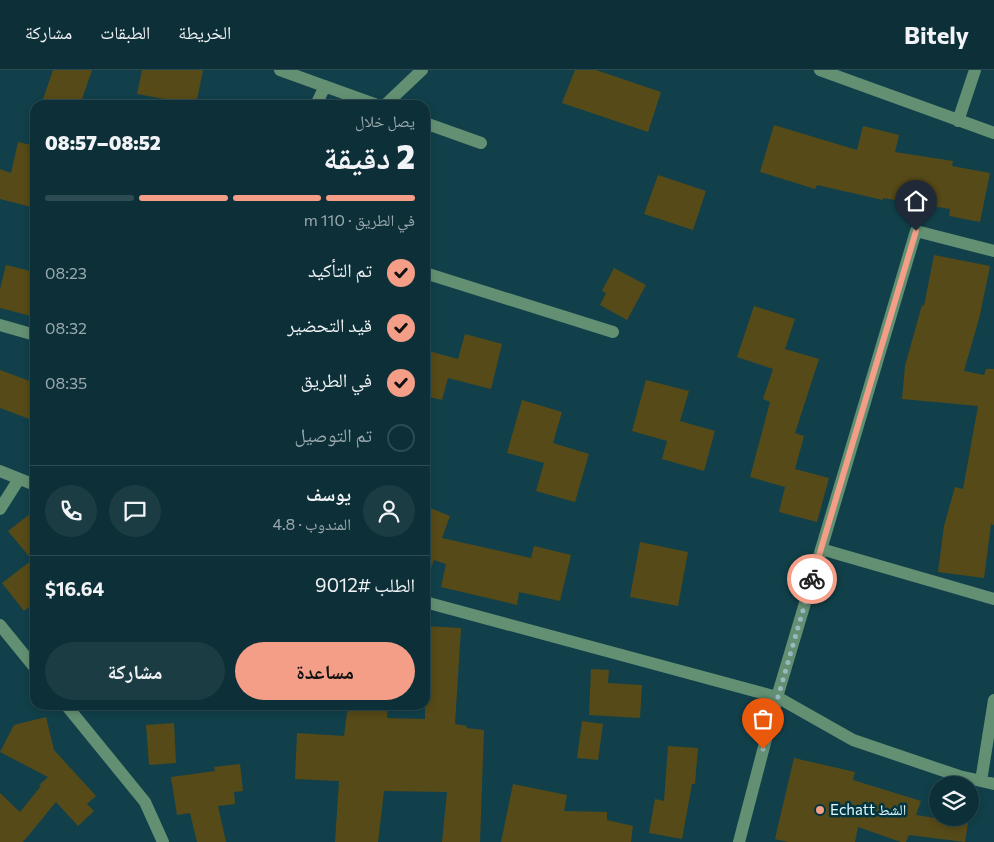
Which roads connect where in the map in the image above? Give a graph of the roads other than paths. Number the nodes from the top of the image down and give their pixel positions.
1 (280, 70) edge
2 (422, 70) edge
3 (820, 70) edge
4 (975, 70) edge
5 (325, 86) junction
6 (318, 100) edge
7 (363, 100) edge
8 (390, 100) edge
9 (958, 121) junction
10 (430, 124) edge
11 (994, 133) edge
12 (480, 143) dead end
13 (994, 251) edge
14 (430, 275) edge
15 (0, 325) edge
16 (613, 332) dead end
17 (30, 334) edge
18 (0, 471) edge
19 (19, 479) junction
20 (30, 483) edge
21 (0, 509) edge
22 (821, 549) junction
23 (994, 599) edge
24 (430, 603) edge
25 (0, 625) edge
26 (30, 662) edge
27 (777, 697) junction
28 (994, 700) edge
29 (70, 710) edge
30 (981, 781) junction
31 (994, 784) edge
32 (163, 842) edge
33 (739, 842) edge

1 - 5 street
2 - 8 street
3 - 9 street
4 - 9 street
5 - 6 street
5 - 7 street
9 - 11 street
10 - 12 street
13 - 22 street
14 - 16 street
15 - 17 street
18 - 19 street
19 - 20 street
19 - 21 street
22 - 23 street
22 - 27 street
24 - 27 street
25 - 26 street
27 - 30 street
27 - 33 street
28 - 30 street
29 - 32 street
30 - 31 street

